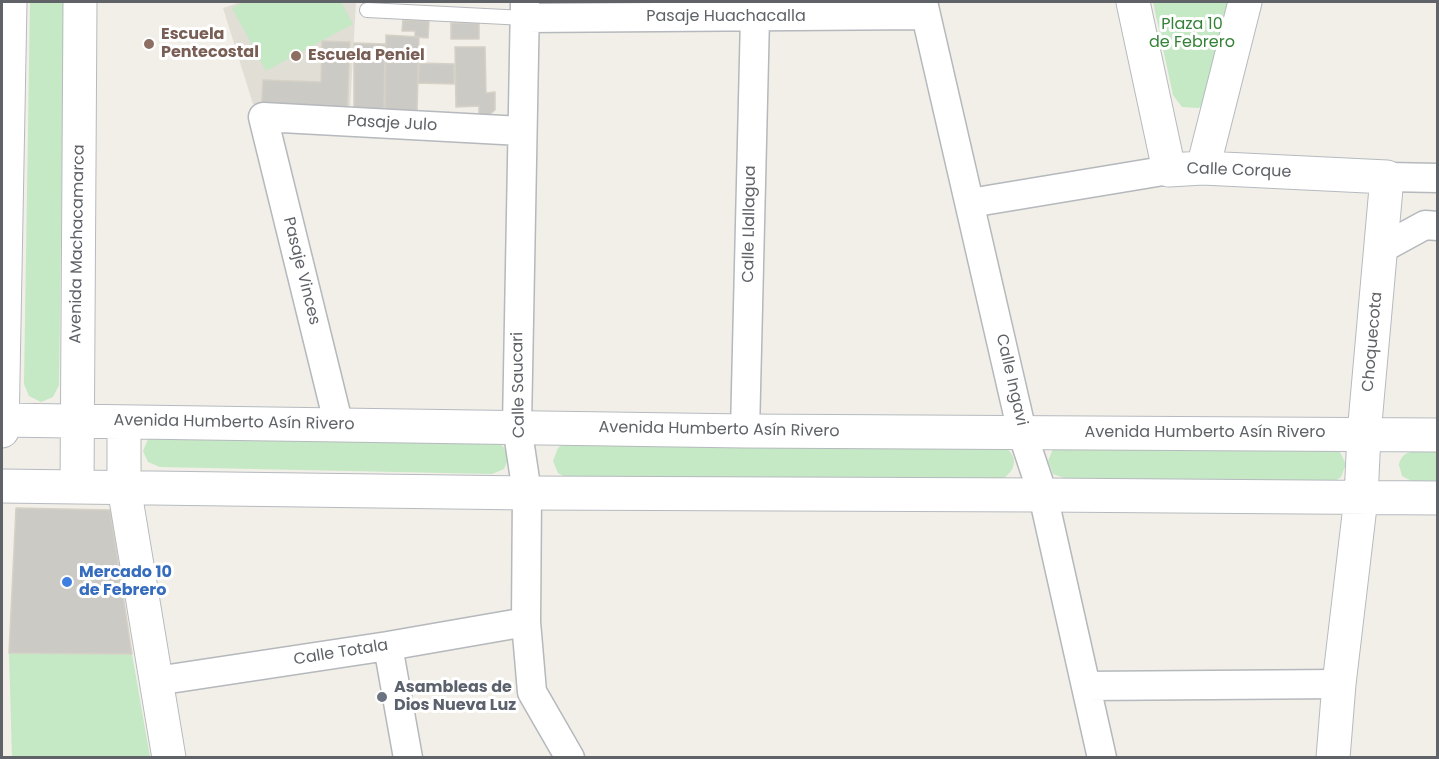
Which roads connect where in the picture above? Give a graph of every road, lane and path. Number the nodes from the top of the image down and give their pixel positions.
1 (10, 2) edge
2 (80, 2) edge
3 (1133, 2) edge
4 (1245, 2) edge
5 (925, 8) edge
6 (367, 10) dead end
7 (525, 10) edge
8 (755, 17) junction
9 (263, 117) joint
10 (522, 131) junction
11 (1203, 168) junction
12 (1169, 170) junction
13 (1387, 177) junction
14 (1437, 178) edge
15 (970, 203) junction
16 (1437, 226) edge
17 (1381, 249) junction
18 (76, 421) junction
19 (124, 422) junction
20 (2, 423) edge
21 (339, 426) junction
22 (517, 426) junction
23 (745, 431) junction
24 (1022, 432) junction
25 (1364, 434) junction
26 (1437, 435) edge
27 (2, 486) edge
28 (77, 487) junction
29 (124, 487) junction
30 (527, 494) junction
31 (1042, 495) junction
32 (1361, 498) junction
33 (1437, 498) edge
34 (526, 622) junction
35 (388, 646) junction
36 (156, 681) junction
37 (1339, 684) junction
38 (1086, 686) junction
39 (169, 758) edge
40 (408, 758) edge
41 (570, 758) edge
42 (1102, 758) edge
43 (1334, 758) edge

1 - 20 street
2 - 18 street, Avenida Machacamarca
3 - 12 street
4 - 11 street
5 - 8 street, Pasaje Huachacalla
5 - 15 street, Calle Ingavi
6 - 7 lane
7 - 8 street, Pasaje Huachacalla
7 - 10 street, Calle Saucari
8 - 23 street, Calle Llallagua
9 - 10 street, Pasaje Julo
9 - 21 street, Pasaje Vinces
10 - 22 street, Calle Saucari
11 - 12 street, Calle Corque
11 - 13 street, Calle Corque
12 - 15 street, Calle Corque
13 - 14 street, Calle Corque
13 - 17 street, Choquecota
15 - 24 street, Calle Ingavi
16 - 17 street
17 - 25 street, Choquecota
18 - 19 street, Avenida Humberto Asín Rivero
18 - 20 street, Avenida Humberto Asín Rivero
18 - 28 street, Avenida Machacamarca
19 - 21 street, Avenida Humberto Asín Rivero
19 - 29 street
21 - 22 street, Avenida Humberto Asín Rivero
22 - 23 street, Avenida Humberto Asín Rivero
22 - 30 street, Calle Saucari
23 - 24 street, Avenida Humberto Asín Rivero
24 - 25 street, Avenida Humberto Asín Rivero
24 - 31 street, Calle Ingavi
25 - 26 street, Avenida Humberto Asín Rivero
25 - 32 street, Choquecota
27 - 28 street
28 - 29 street
29 - 30 street
29 - 36 street
30 - 31 street
30 - 34 street, Calle Saucari
31 - 32 street
31 - 38 street, Calle Ingavi
32 - 33 street
32 - 37 street, Choquecota
34 - 35 street, Calle Totala
34 - 41 street, Calle Saucari
35 - 36 street, Calle Totala
35 - 40 street
36 - 39 street
37 - 38 street
37 - 43 street, Choquecota
38 - 42 street, Calle Ingavi

